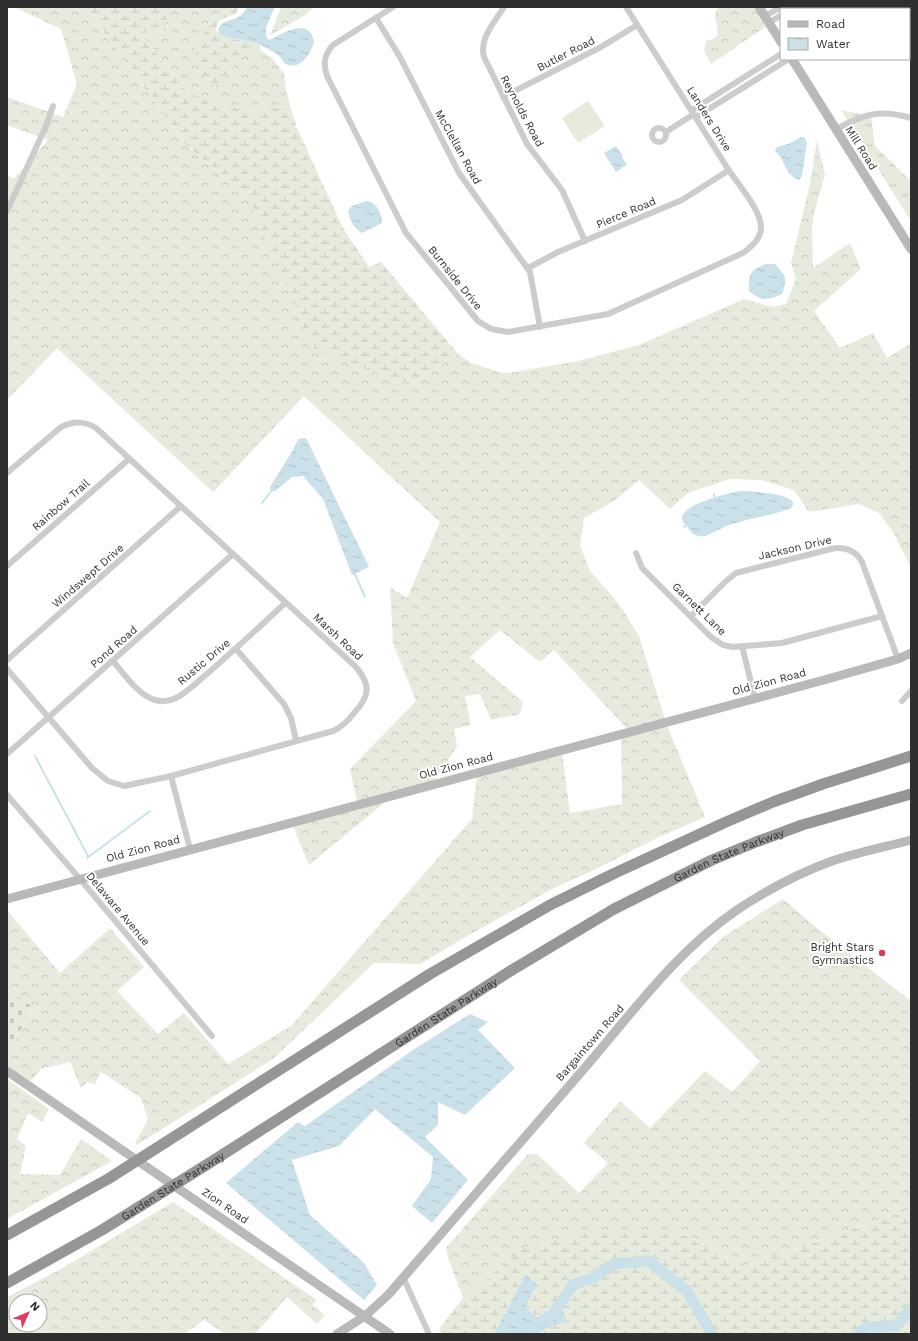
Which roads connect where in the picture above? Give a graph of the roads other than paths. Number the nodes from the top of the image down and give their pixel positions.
1 (393, 7) edge
2 (504, 7) edge
3 (626, 7) edge
4 (759, 7) edge
5 (781, 7) edge
6 (780, 15) edge
7 (376, 18) junction
8 (767, 20) junction
9 (637, 25) junction
10 (780, 40) edge
11 (780, 55) edge
12 (788, 60) edge
13 (791, 60) edge
14 (503, 97) junction
15 (53, 106) dead end
16 (694, 114) junction
17 (911, 118) edge
18 (836, 129) junction
19 (666, 132) dead end
20 (729, 170) junction
21 (7, 211) edge
22 (585, 241) junction
23 (755, 243) joint
24 (911, 249) edge
25 (528, 268) junction
26 (540, 326) junction
27 (128, 459) junction
28 (7, 473) edge
29 (181, 506) junction
30 (636, 553) dead end
31 (234, 554) junction
32 (7, 566) edge
33 (285, 603) junction
34 (691, 616) junction
35 (882, 616) junction
36 (742, 646) junction
37 (236, 649) junction
38 (911, 653) edge
39 (898, 659) junction
40 (7, 660) edge
41 (112, 661) junction
42 (7, 669) edge
43 (911, 691) edge
44 (756, 699) junction
45 (902, 701) dead end
46 (49, 717) junction
47 (296, 740) junction
48 (7, 754) edge
49 (911, 756) edge
50 (171, 776) junction
51 (911, 794) edge
52 (7, 795) edge
53 (911, 840) edge
54 (190, 849) junction
55 (80, 879) junction
56 (7, 899) edge
57 (212, 1036) dead end
58 (7, 1072) edge
59 (7, 1235) edge
60 (403, 1277) junction
61 (7, 1283) edge
62 (365, 1316) junction
63 (337, 1334) edge
64 (390, 1334) edge
65 (429, 1334) edge

1 - 7 street, Burnside Drive
2 - 14 street, Reynolds Road
3 - 9 street, Landers Drive
4 - 8 street
5 - 8 street
6 - 8 street
7 - 25 street, McClellan Road
7 - 26 street, Burnside Drive
8 - 10 street
9 - 14 street, Butler Road
9 - 16 street, Landers Drive
11 - 16 street
12 - 16 street
13 - 18 street, Mill Road
14 - 22 street, Reynolds Road
15 - 21 street
16 - 19 street
16 - 20 street, Landers Drive
17 - 18 street
18 - 24 street, Mill Road
20 - 22 street, Pierce Road
20 - 23 street, Landers Drive
22 - 25 street, Pierce Road
23 - 26 street, Burnside Drive
25 - 26 street, McClellan Road
27 - 28 street, Marsh Road
27 - 29 street, Marsh Road
27 - 32 street, Rainbow Trail
29 - 31 street, Marsh Road
29 - 40 street, Windswept Drive
30 - 34 street, Garnett Lane
31 - 33 street, Marsh Road
31 - 41 street, Pond Road
33 - 37 street, Rustic Drive
33 - 47 street, Marsh Road
34 - 35 street, Jackson Drive
34 - 36 street, Garnett Lane
35 - 36 street, Garnett Lane
35 - 39 street, Jackson Drive
36 - 44 street
37 - 41 street, Rustic Drive
37 - 47 street
38 - 39 street, Old Zion Road
39 - 44 street, Old Zion Road
41 - 46 street, Pond Road
42 - 46 street, Marsh Road
43 - 45 street
44 - 54 street, Old Zion Road
46 - 48 street, Pond Road
46 - 50 street, Marsh Road
47 - 50 street, Marsh Road
49 - 59 highway
50 - 54 street
51 - 61 highway, Garden State Parkway
52 - 55 street, Delaware Avenue
53 - 60 street, Bargaintown Road
54 - 55 street, Old Zion Road
55 - 56 street, Old Zion Road
55 - 57 street, Delaware Avenue
58 - 62 street, Zion Road
60 - 62 street, Bargaintown Road
60 - 65 street
62 - 63 street, Bargaintown Road
62 - 64 street, Zion Road

